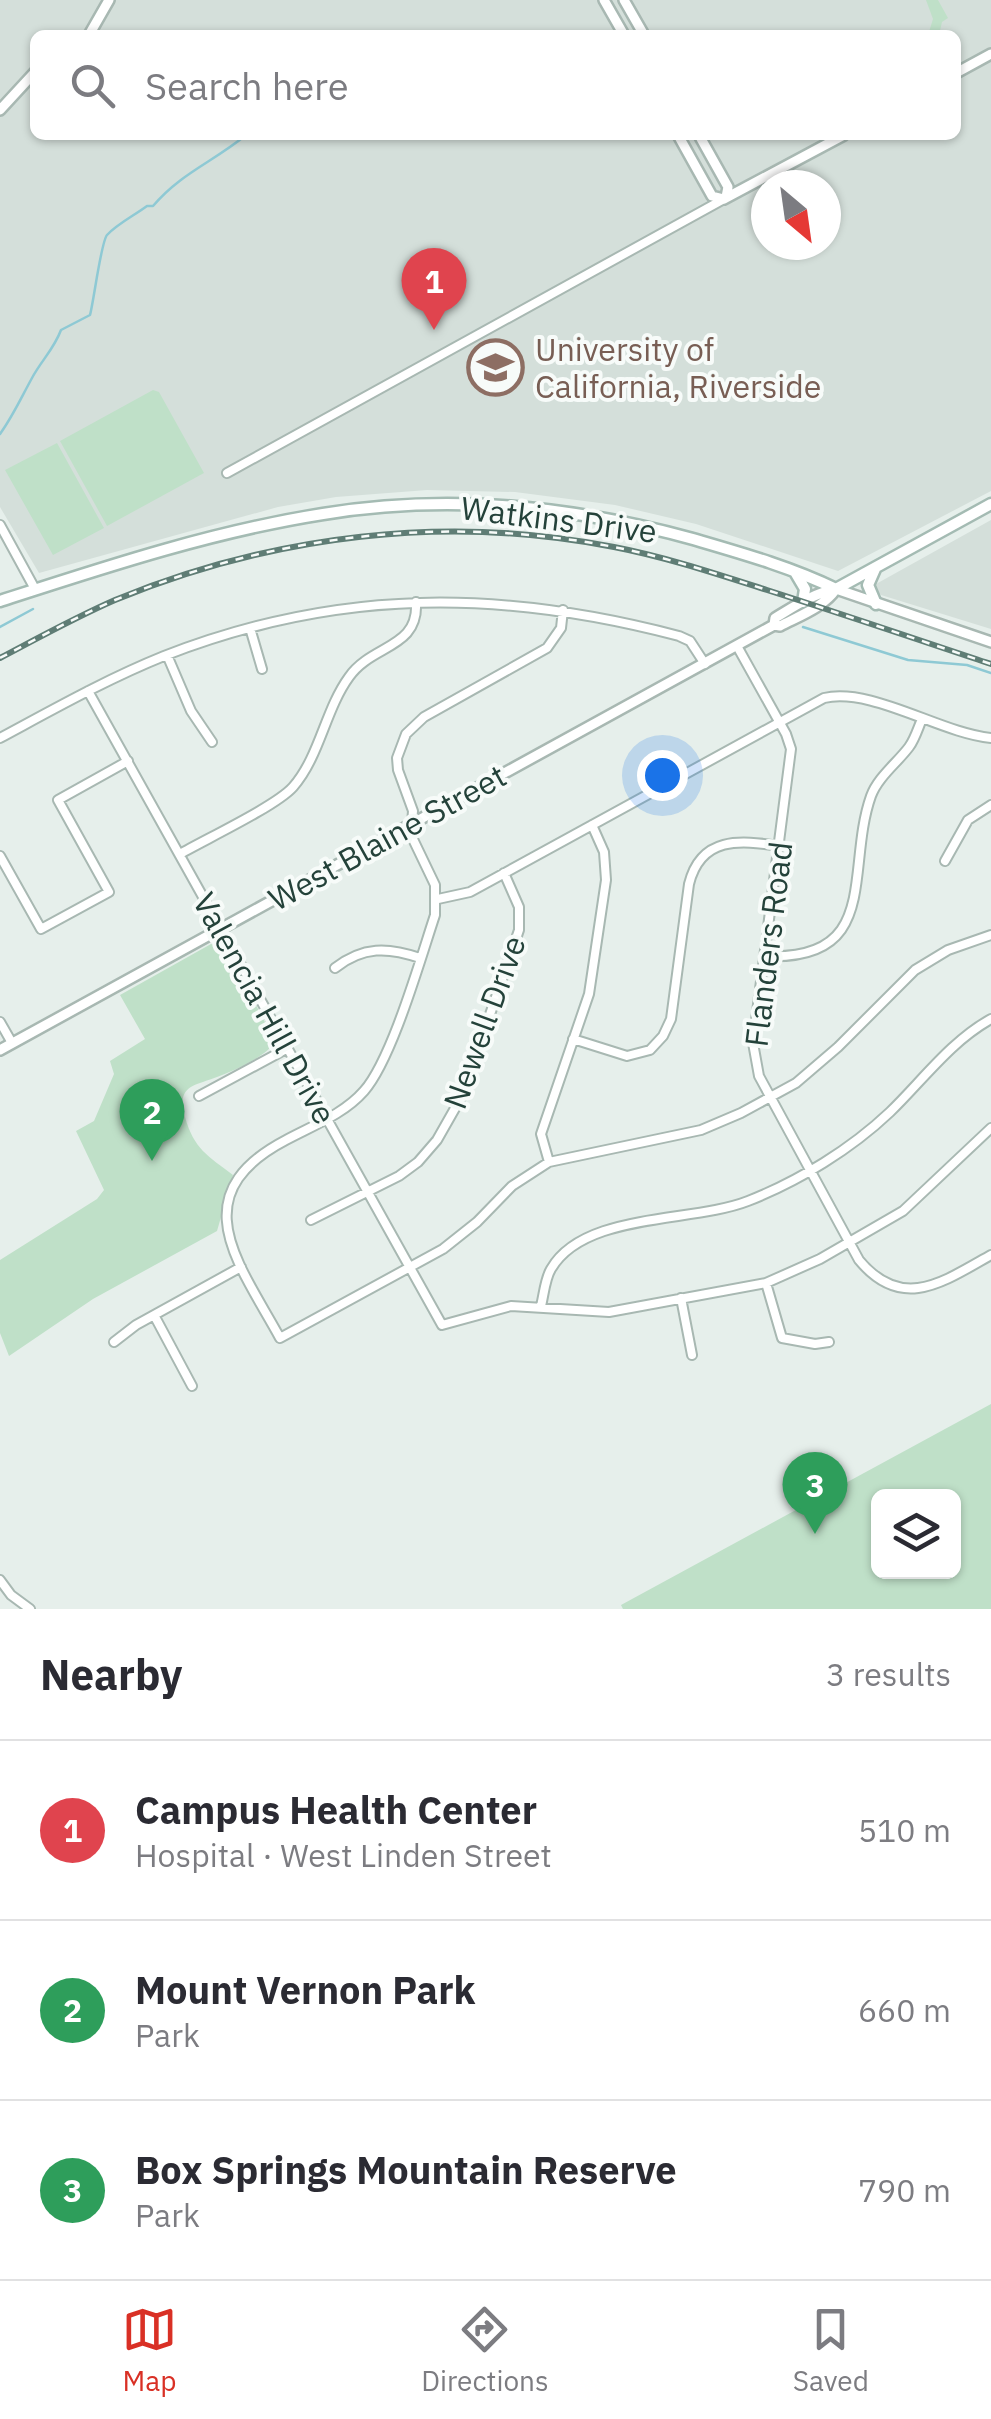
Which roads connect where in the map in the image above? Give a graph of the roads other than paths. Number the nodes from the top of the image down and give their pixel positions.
1 (109, 0) edge
2 (604, 0) edge
3 (624, 0) edge
4 (92, 30) edge
5 (621, 30) edge
6 (641, 30) edge
7 (991, 54) edge
8 (961, 70) edge
9 (30, 77) edge
10 (0, 110) edge
11 (681, 140) edge
12 (702, 140) edge
13 (835, 140) edge
14 (724, 199) junction
15 (228, 472) dead end
16 (991, 504) edge
17 (0, 524) edge
18 (875, 568) junction
19 (794, 571) junction
20 (35, 589) junction
21 (836, 589) junction
22 (0, 600) edge
23 (416, 602) junction
24 (803, 602) junction
25 (876, 604) junction
26 (564, 610) junction
27 (774, 625) junction
28 (250, 628) junction
29 (991, 642) edge
30 (737, 646) junction
31 (167, 655) junction
32 (705, 664) junction
33 (262, 669) dead end
34 (88, 690) junction
35 (922, 719) junction
36 (778, 721) junction
37 (0, 738) edge
38 (991, 738) edge
39 (212, 742) dead end
40 (128, 761) junction
41 (991, 805) edge
42 (412, 824) junction
43 (592, 825) junction
44 (779, 846) junction
45 (180, 854) junction
46 (0, 856) edge
47 (945, 861) dead end
48 (504, 873) junction
49 (438, 899) junction
50 (222, 927) junction
51 (991, 935) edge
52 (764, 956) junction
53 (420, 958) junction
54 (335, 968) dead end
55 (991, 1020) edge
56 (0, 1022) edge
57 (573, 1039) junction
58 (12, 1043) junction
59 (288, 1048) junction
60 (0, 1050) edge
61 (199, 1096) dead end
62 (769, 1097) junction
63 (327, 1118) junction
64 (991, 1128) edge
65 (548, 1162) junction
66 (809, 1169) junction
67 (369, 1193) junction
68 (312, 1220) dead end
69 (848, 1243) junction
70 (991, 1256) edge
71 (412, 1266) junction
72 (241, 1267) junction
73 (766, 1283) junction
74 (681, 1298) junction
75 (541, 1306) junction
76 (154, 1315) junction
77 (114, 1342) dead end
78 (829, 1342) dead end
79 (692, 1354) dead end
80 (192, 1386) dead end
81 (0, 1580) edge
82 (30, 1609) edge

1 - 4 street
2 - 5 street
3 - 6 street
7 - 8 street
9 - 10 street
11 - 14 street
12 - 14 street
13 - 14 street
14 - 15 street
16 - 18 main road, West Blaine Street
17 - 20 street
18 - 21 main road, West Blaine Street
18 - 25 main road
19 - 20 main road, Watkins Drive
19 - 21 main road, Watkins Drive
19 - 24 main road
20 - 22 main road, Watkins Drive
21 - 24 street, West Blaine Street
21 - 25 street, Watkins Drive
21 - 27 street, West Blaine Street
23 - 26 street
23 - 28 street
23 - 45 street
24 - 27 street, West Blaine Street
25 - 29 street, Watkins Drive
26 - 32 street
26 - 42 street
27 - 30 street, West Blaine Street
28 - 31 street
28 - 33 street
30 - 32 street, West Blaine Street
30 - 36 street, Flanders Road
31 - 34 street
31 - 39 street
32 - 42 street, West Blaine Street
34 - 37 street
34 - 40 street, Valencia Hill Drive
35 - 36 street
35 - 38 street
35 - 52 street
36 - 43 street
36 - 44 street, Flanders Road
40 - 45 street, Valencia Hill Drive
40 - 46 street
41 - 47 street
42 - 49 street
42 - 50 street, West Blaine Street
43 - 48 street
43 - 57 street
44 - 52 street, Flanders Road
44 - 57 street
45 - 50 street, Valencia Hill Drive
48 - 49 street
48 - 67 street, Newell Drive
49 - 53 street
50 - 58 street, West Blaine Street
50 - 59 street, Valencia Hill Drive
51 - 62 street
52 - 62 street, Flanders Road
53 - 54 street
53 - 63 street
55 - 66 street
56 - 58 street
57 - 65 street
58 - 60 street, West Blaine Street
59 - 61 street
59 - 63 street, Valencia Hill Drive
62 - 65 street
62 - 66 street, Flanders Road
63 - 67 street, Valencia Hill Drive
63 - 72 street
64 - 69 street
65 - 71 street
66 - 69 street, Flanders Road
66 - 75 street
67 - 68 street, Newell Drive
67 - 71 street, Valencia Hill Drive
69 - 70 street, Flanders Road
69 - 73 street
71 - 72 street
71 - 75 street, Valencia Hill Drive
72 - 76 street
73 - 74 street
73 - 78 street
74 - 75 street
74 - 79 street
76 - 77 street
76 - 80 street
81 - 82 street

